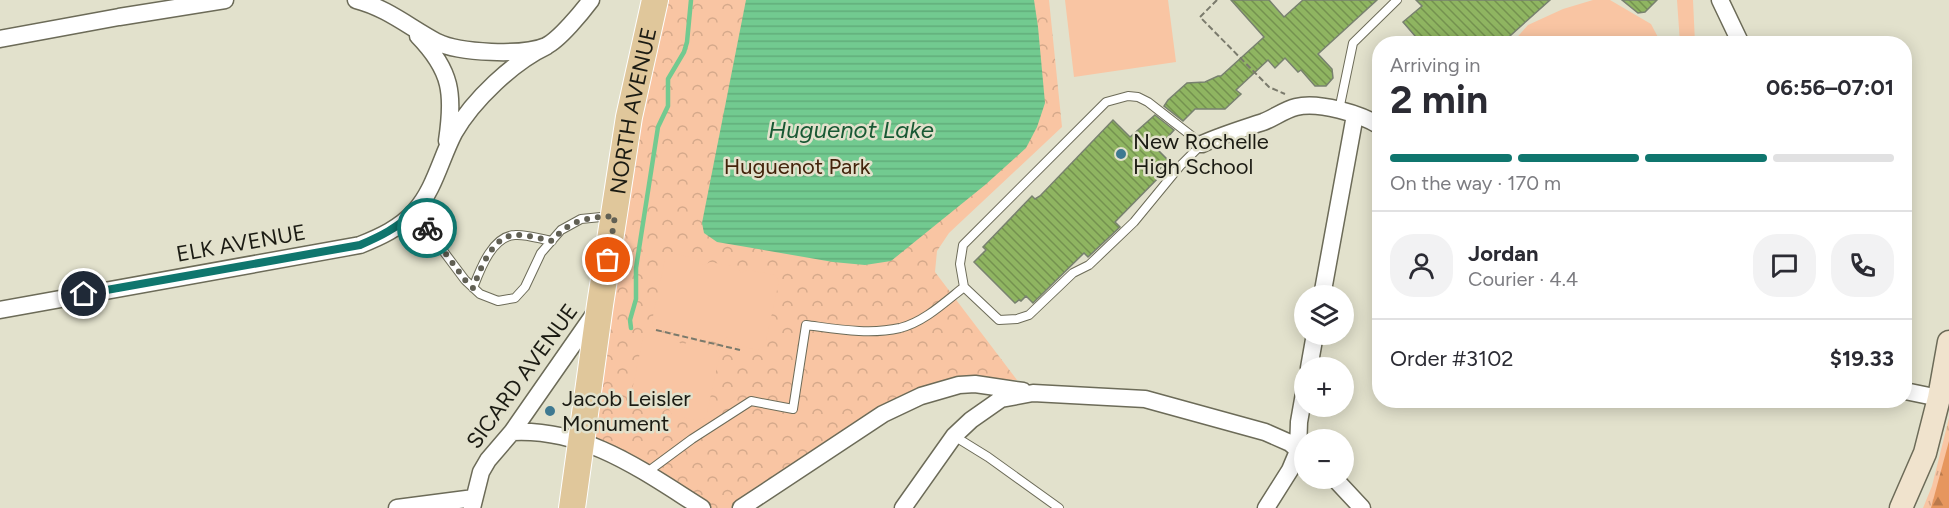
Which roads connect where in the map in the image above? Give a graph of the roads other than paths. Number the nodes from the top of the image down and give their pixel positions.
1 (225, 0) edge
2 (356, 0) edge
3 (385, 0) edge
4 (596, 0) edge
5 (655, 0) edge
6 (1397, 0) edge
7 (1720, 0) edge
8 (404, 22) junction
9 (1737, 36) edge
10 (0, 39) edge
11 (547, 46) junction
12 (1347, 113) junction
13 (1372, 123) edge
14 (1202, 144) junction
15 (445, 153) junction
16 (414, 212) junction
17 (615, 216) junction
18 (552, 241) junction
19 (1324, 285) edge
20 (964, 287) junction
21 (473, 288) junction
22 (600, 305) junction
23 (0, 310) edge
24 (1949, 342) edge
25 (1912, 392) edge
26 (1033, 393) junction
27 (1939, 398) junction
28 (512, 432) junction
29 (954, 436) junction
30 (581, 441) junction
31 (1294, 446) edge
32 (1294, 465) edge
33 (646, 473) junction
34 (1344, 489) edge
35 (473, 503) edge
36 (397, 508) edge
37 (572, 508) edge
38 (702, 508) edge
39 (741, 508) edge
40 (903, 508) edge
41 (1059, 508) edge
42 (1266, 508) edge
43 (1362, 508) edge
44 (1901, 508) edge

1 - 10 street
2 - 8 street
3 - 8 street
4 - 11 street, ELK AVENUE
5 - 17 main road, NORTH AVENUE
6 - 12 lane
7 - 9 street
8 - 11 street
8 - 15 street, ELK AVENUE
11 - 15 street, ELK AVENUE
12 - 13 street
12 - 14 street
12 - 19 street
14 - 20 lane
14 - 20 lane
15 - 16 street, ELK AVENUE
16 - 21 lane
16 - 23 street, ELK AVENUE
17 - 18 lane
17 - 22 main road, NORTH AVENUE
18 - 21 lane
18 - 21 lane
20 - 33 lane
22 - 28 street, SICARD AVENUE
22 - 30 main road, NORTH AVENUE
24 - 27 street
25 - 27 street
26 - 29 street
26 - 31 street
26 - 39 street
27 - 44 street
28 - 30 street
28 - 35 street, SICARD AVENUE
29 - 40 street
29 - 41 lane
30 - 33 street
30 - 37 main road, NORTH AVENUE
32 - 42 street
33 - 38 street
34 - 43 street
35 - 36 street

